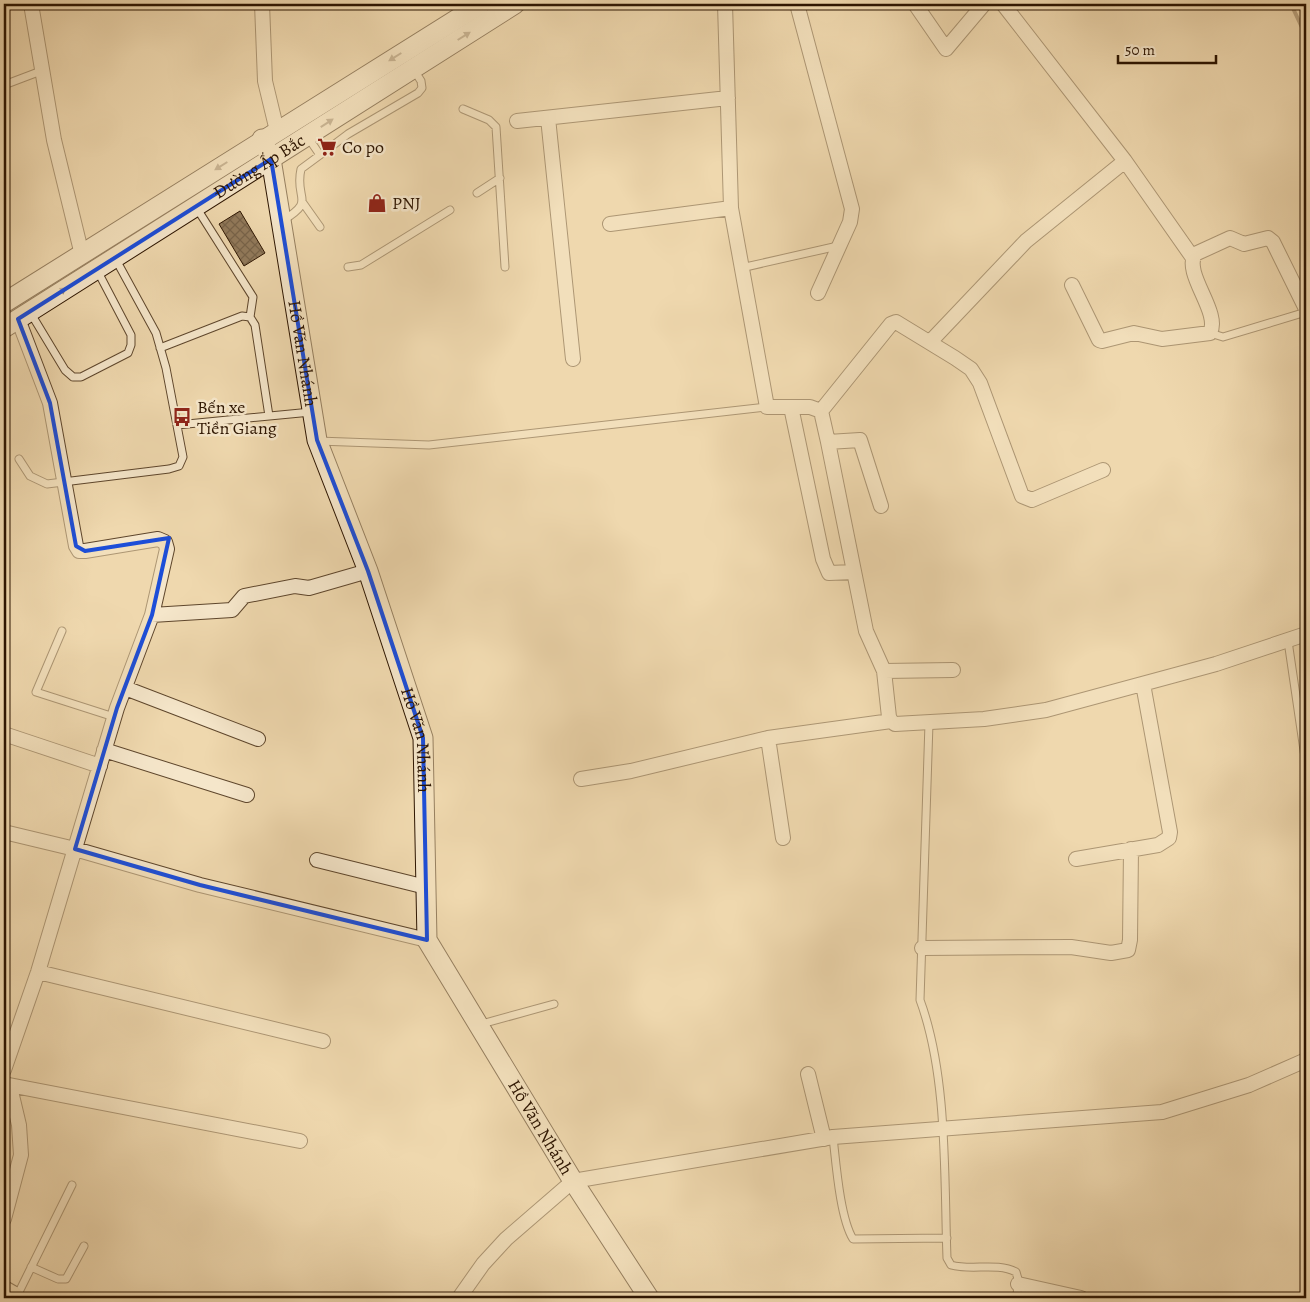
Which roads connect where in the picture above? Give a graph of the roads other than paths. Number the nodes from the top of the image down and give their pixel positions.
1 (31, 4) edge
2 (262, 4) edge
3 (481, 4) edge
4 (515, 4) edge
5 (725, 4) edge
6 (797, 4) edge
7 (915, 4) edge
8 (984, 4) edge
9 (1003, 4) edge
10 (413, 68) junction
11 (41, 72) junction
12 (4, 85) edge
13 (728, 98) junction
14 (463, 109) dead end
15 (548, 118) junction
16 (517, 121) dead end
17 (270, 135) junction
18 (307, 136) junction
19 (320, 154) junction
20 (271, 159) junction
21 (1125, 161) junction
22 (500, 178) junction
23 (477, 192) dead end
24 (302, 202) junction
25 (195, 206) junction
26 (731, 208) junction
27 (450, 210) dead end
28 (135, 220) junction
29 (281, 221) junction
30 (610, 224) dead end
31 (320, 227) dead end
32 (144, 239) junction
33 (839, 246) junction
34 (82, 255) junction
35 (115, 257) junction
36 (1193, 258) junction
37 (348, 266) dead end
38 (504, 267) dead end
39 (741, 268) junction
40 (96, 269) junction
41 (1072, 285) dead end
42 (818, 292) dead end
43 (4, 303) edge
44 (1306, 310) edge
45 (250, 317) junction
46 (17, 319) edge
47 (1210, 333) junction
48 (930, 342) junction
49 (160, 348) junction
50 (573, 359) dead end
51 (767, 407) junction
52 (790, 407) junction
53 (821, 411) junction
54 (313, 412) junction
55 (269, 416) junction
56 (177, 425) junction
57 (318, 440) junction
58 (828, 442) junction
59 (19, 459) dead end
60 (1103, 470) dead end
61 (66, 482) junction
62 (881, 506) dead end
63 (368, 571) junction
64 (854, 572) junction
65 (152, 615) junction
66 (62, 631) dead end
67 (1306, 634) edge
68 (1288, 641) junction
69 (953, 670) dead end
70 (884, 671) junction
71 (1143, 684) junction
72 (125, 688) junction
73 (114, 717) junction
74 (891, 721) junction
75 (929, 723) junction
76 (4, 734) edge
77 (768, 738) junction
78 (258, 739) dead end
79 (104, 750) junction
80 (1306, 764) edge
81 (100, 766) junction
82 (581, 779) dead end
83 (247, 795) dead end
84 (4, 832) edge
85 (783, 838) dead end
86 (75, 849) junction
87 (1131, 849) junction
88 (1076, 859) dead end
89 (317, 860) dead end
90 (426, 887) junction
91 (427, 940) junction
92 (922, 948) junction
93 (38, 972) junction
94 (554, 1004) dead end
95 (478, 1025) junction
96 (323, 1041) dead end
97 (1306, 1060) edge
98 (4, 1070) edge
99 (808, 1074) dead end
100 (7, 1086) edge
101 (943, 1128) junction
102 (828, 1138) junction
103 (300, 1141) dead end
104 (574, 1181) junction
105 (72, 1185) dead end
106 (4, 1219) edge
107 (946, 1238) junction
108 (84, 1246) dead end
109 (31, 1268) junction
110 (1018, 1284) junction
111 (4, 1294) edge
112 (11, 1298) edge
113 (16, 1298) edge
114 (459, 1298) edge
115 (649, 1298) edge
116 (1017, 1298) edge
117 (1081, 1298) edge

1 - 11 street
2 - 17 street
3 -> 17 street, Đường Ấp Bắc
10 -> 4 street, Đường Ấp Bắc
5 - 13 street
6 - 33 street
7 - 8 street
9 - 21 street
18 -> 10 street, Đường Ấp Bắc
10 - 19 lane
11 - 12 lane
11 - 34 street
13 - 15 street
13 - 26 street
14 - 22 lane
15 - 16 street
15 - 50 street
17 - 20 street, Hồ Văn Nhánh
17 -> 28 street, Đường Ấp Bắc
18 - 19 lane
18 - 20 street, Đường Ấp Bắc
19 - 24 lane
20 - 25 street, Đường Ấp Bắc
20 - 29 street, Hồ Văn Nhánh
21 - 36 street
21 - 48 street
22 - 23 lane
22 - 38 lane
24 - 29 lane
24 - 31 lane
25 - 32 street, Đường Ấp Bắc
25 - 45 lane
26 - 30 street
26 - 39 street
27 - 37 lane
28 - 32 street
28 - 34 street, Đường Ấp Bắc
29 - 54 street, Hồ Văn Nhánh
32 - 35 street, Đường Ấp Bắc
33 - 39 lane
33 - 42 street
34 - 43 street, Đường Ấp Bắc
35 - 40 street, Đường Ấp Bắc
35 - 49 lane
36 - 44 street
36 - 47 street
39 - 51 street
46 -> 40 street, Đường Ấp Bắc
40 - 46 lane
41 - 47 street
44 - 47 lane
45 - 49 lane
45 - 55 lane
46 - 61 street
48 - 53 street
48 - 60 street
49 - 56 lane
51 - 52 street
51 - 57 lane
52 - 53 street
52 - 64 street
53 - 58 street
54 - 55 lane
54 - 57 street, Hồ Văn Nhánh
55 - 56 lane
56 - 61 lane
57 - 63 street, Hồ Văn Nhánh
58 - 62 street
58 - 64 street
59 - 61 lane
61 - 65 street
63 - 65 street
63 - 90 street, Hồ Văn Nhánh
64 - 70 street
65 - 72 street
66 - 73 lane
67 - 68 street
68 - 71 street
68 - 80 lane
69 - 70 street
70 - 74 street
71 - 75 street
71 - 87 street
72 - 73 street
72 - 78 street
73 - 79 street
74 - 75 street
74 - 77 street
75 - 92 lane
76 - 81 street
77 - 82 street
77 - 85 street
79 - 81 street
79 - 83 street
81 - 86 street
84 - 86 street
86 - 91 street
86 - 93 street
87 - 88 street
87 - 92 street
89 - 90 street
90 - 91 street, Hồ Văn Nhánh
91 - 95 street, Hồ Văn Nhánh
92 - 101 lane
93 - 96 street
93 - 98 street
94 - 95 lane
95 - 104 street, Hồ Văn Nhánh
97 - 101 street
99 - 102 street
100 - 103 street
100 - 106 street
101 - 102 street
101 - 107 lane
102 - 104 street
102 - 107 lane
104 - 114 street
104 - 115 street, Hồ Văn Nhánh
105 - 109 lane
107 - 110 lane
108 - 109 lane
109 - 113 lane
110 - 116 lane
110 - 117 street
111 - 112 highway

